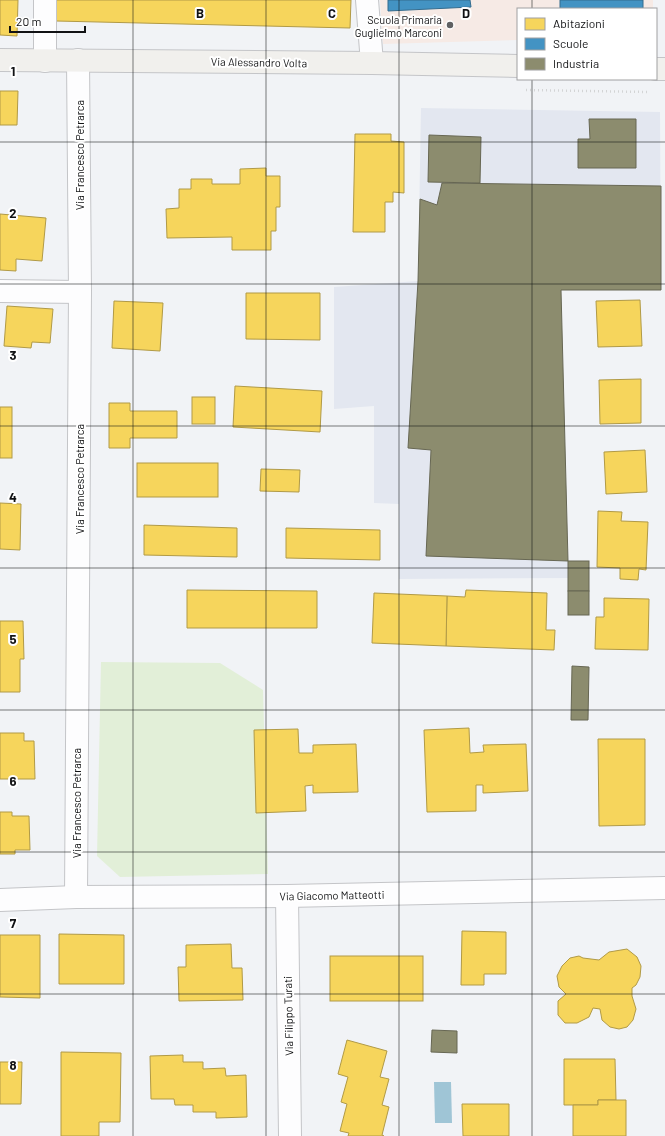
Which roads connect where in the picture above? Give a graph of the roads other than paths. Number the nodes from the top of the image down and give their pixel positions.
1 (46, 0) edge
2 (367, 0) edge
3 (0, 60) edge
4 (78, 60) junction
5 (45, 61) junction
6 (372, 63) junction
7 (517, 66) edge
8 (0, 291) edge
9 (80, 292) junction
10 (665, 888) edge
11 (287, 896) junction
12 (76, 897) junction
13 (0, 900) edge
14 (290, 1136) edge

1 - 5 street
2 - 6 street
3 - 5 street, Via Alessandro Volta
4 - 5 street, Via Alessandro Volta
4 - 6 street, Via Alessandro Volta
4 - 9 street, Via Francesco Petrarca
6 - 7 street, Via Alessandro Volta
8 - 9 street
9 - 12 street, Via Francesco Petrarca
10 - 11 street, Via Giacomo Matteotti
11 - 12 street, Via Giacomo Matteotti
11 - 14 street, Via Filippo Turati
12 - 13 street, Via Giacomo Matteotti

